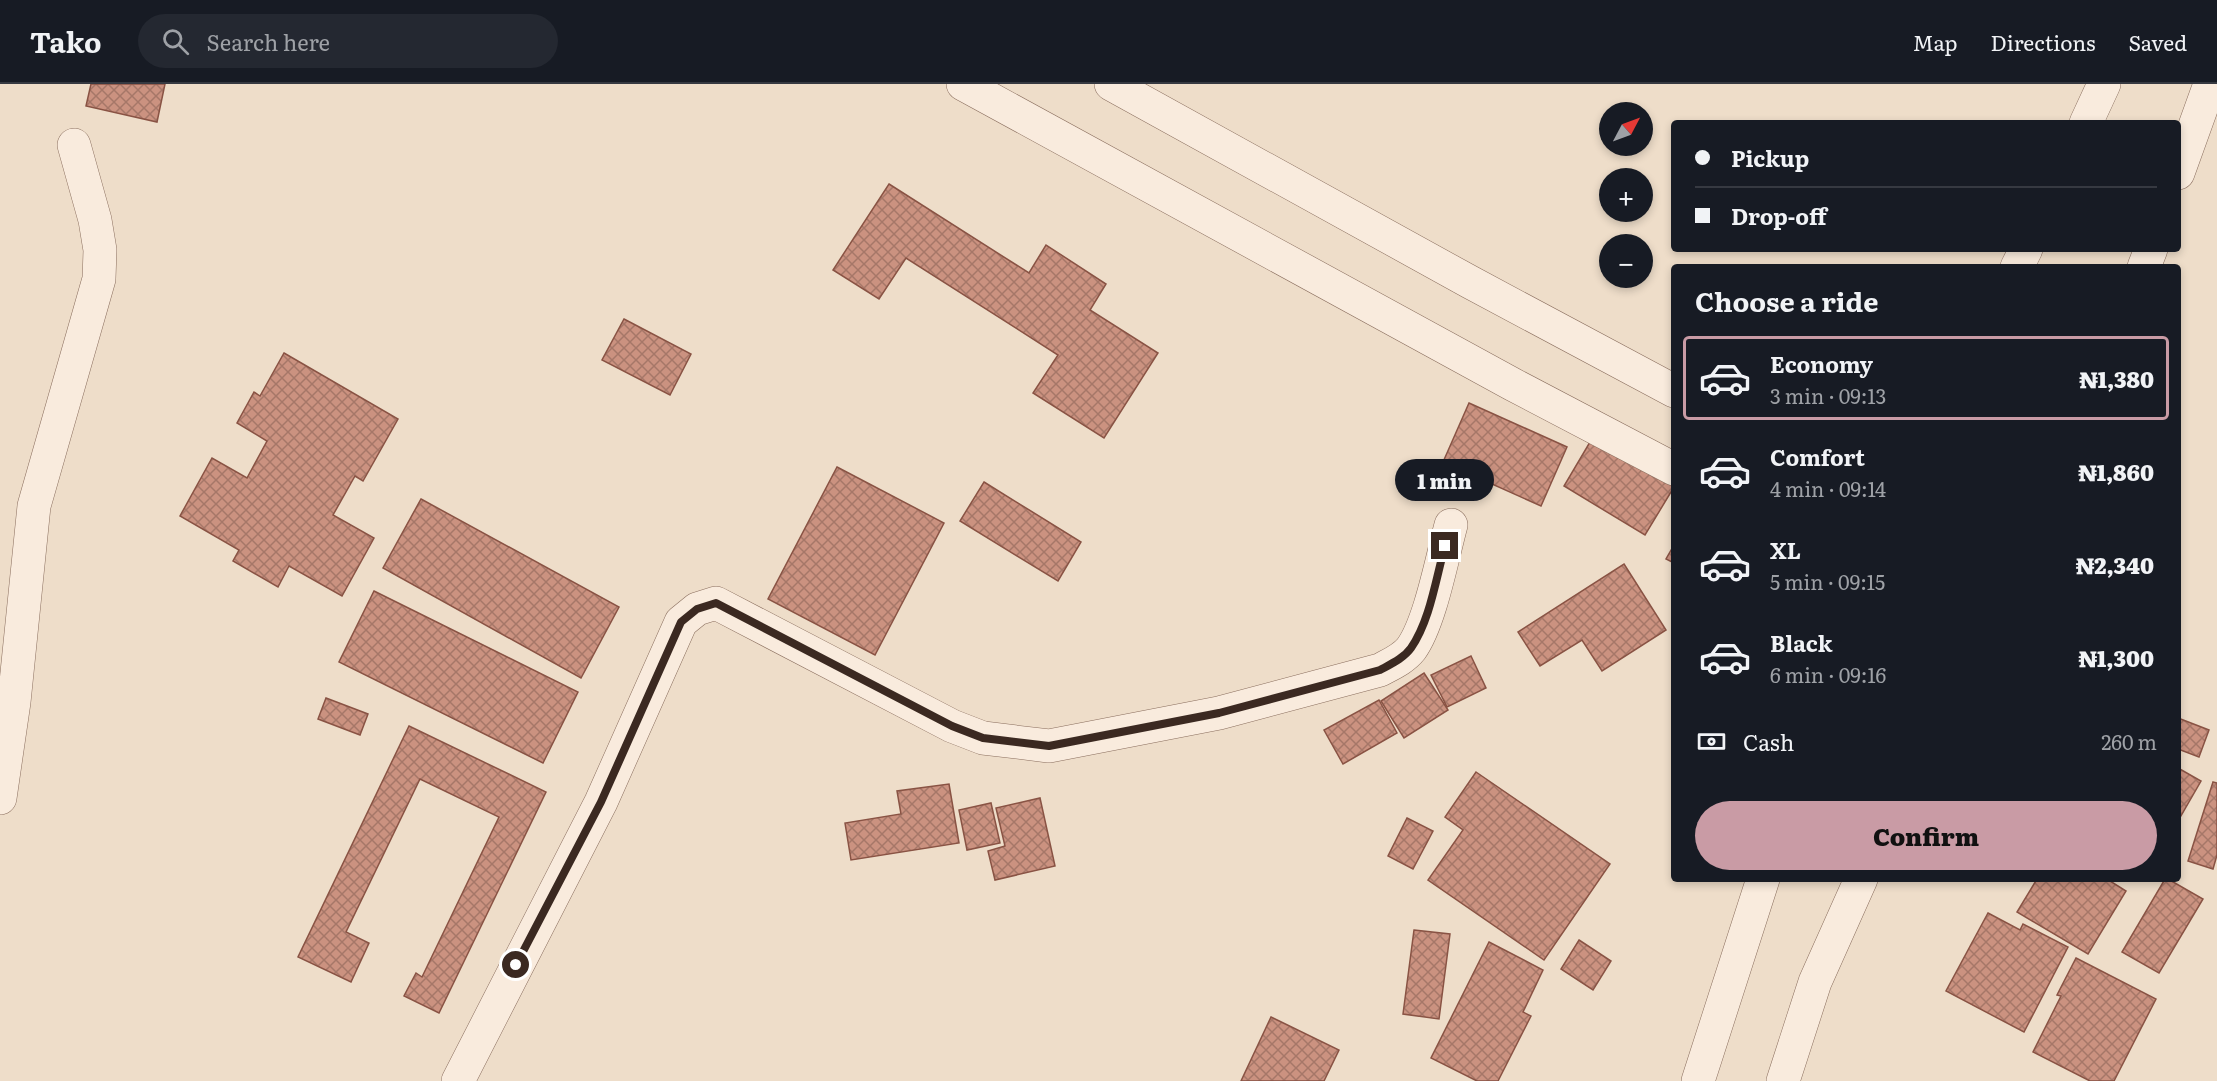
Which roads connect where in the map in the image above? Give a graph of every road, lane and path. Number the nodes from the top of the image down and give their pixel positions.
1 (963, 84) edge
2 (1112, 84) edge
3 (2104, 84) edge
4 (2210, 84) edge
5 (2087, 120) edge
6 (74, 145) dead end
7 (2181, 165) edge
8 (1671, 389) edge
9 (1671, 466) edge
10 (1451, 525) dead end
11 (0, 798) edge
12 (1762, 882) edge
13 (1860, 882) edge
14 (458, 1081) edge
15 (1698, 1081) edge
16 (1783, 1081) edge

1 - 9 street
2 - 8 street
3 - 5 street
4 - 7 street
6 - 11 street
10 - 14 street
12 - 15 street
13 - 16 street

